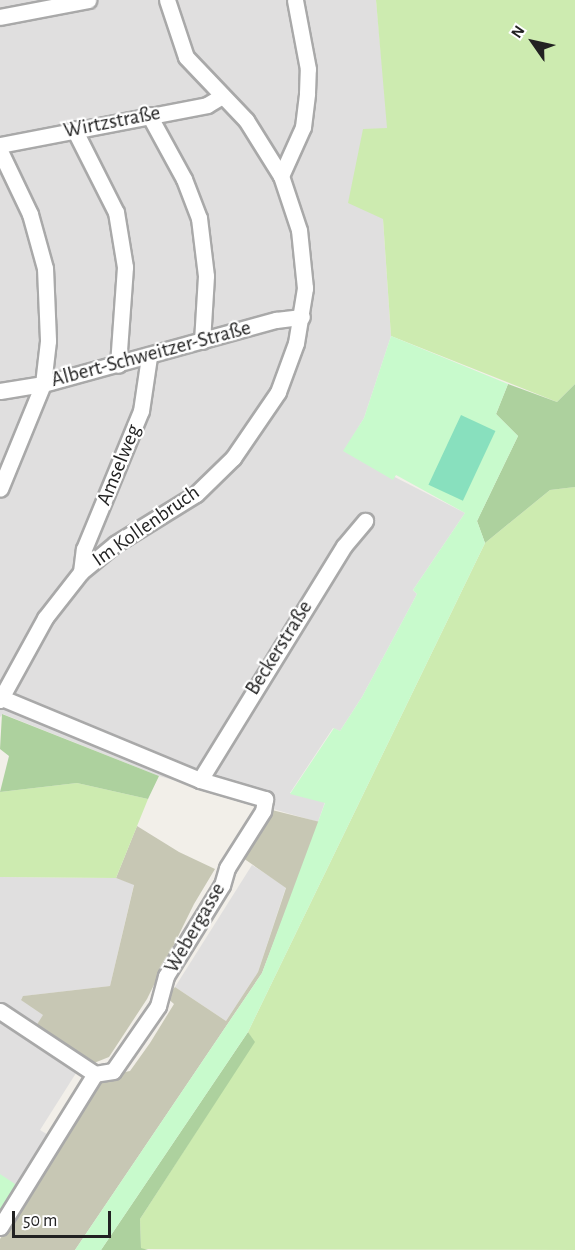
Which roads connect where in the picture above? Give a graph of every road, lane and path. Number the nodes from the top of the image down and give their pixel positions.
1 (88, 0) edge
2 (167, 0) edge
3 (295, 0) edge
4 (43, 4) edge
5 (0, 17) edge
6 (222, 96) junction
7 (149, 115) junction
8 (74, 129) junction
9 (0, 145) edge
10 (0, 152) edge
11 (281, 176) junction
12 (302, 317) junction
13 (202, 341) junction
14 (149, 357) junction
15 (118, 365) junction
16 (43, 384) junction
17 (0, 391) edge
18 (0, 489) edge
19 (364, 520) dead end
20 (81, 572) junction
21 (1, 699) edge
22 (200, 780) junction
23 (0, 1011) edge
24 (95, 1074) junction
25 (0, 1227) edge

1 - 4 street
2 - 6 street, Im Kollenbruch
3 - 11 street
4 - 5 street
6 - 7 street, Wirtzstraße
6 - 11 street, Im Kollenbruch
7 - 8 street, Wirtzstraße
7 - 13 street
8 - 9 street, Wirtzstraße
8 - 15 street
10 - 16 street
11 - 12 street, Im Kollenbruch
12 - 13 street, Albert-Schweitzer-Straße
12 - 20 street, Im Kollenbruch
13 - 14 street, Albert-Schweitzer-Straße
14 - 15 street, Albert-Schweitzer-Straße
14 - 20 street, Amselweg
15 - 16 street, Albert-Schweitzer-Straße
16 - 17 street, Albert-Schweitzer-Straße
16 - 18 street
19 - 22 street, Beckerstraße
20 - 21 street, Im Kollenbruch
21 - 22 street
22 - 24 street, Webergasse
23 - 24 street
24 - 25 street

